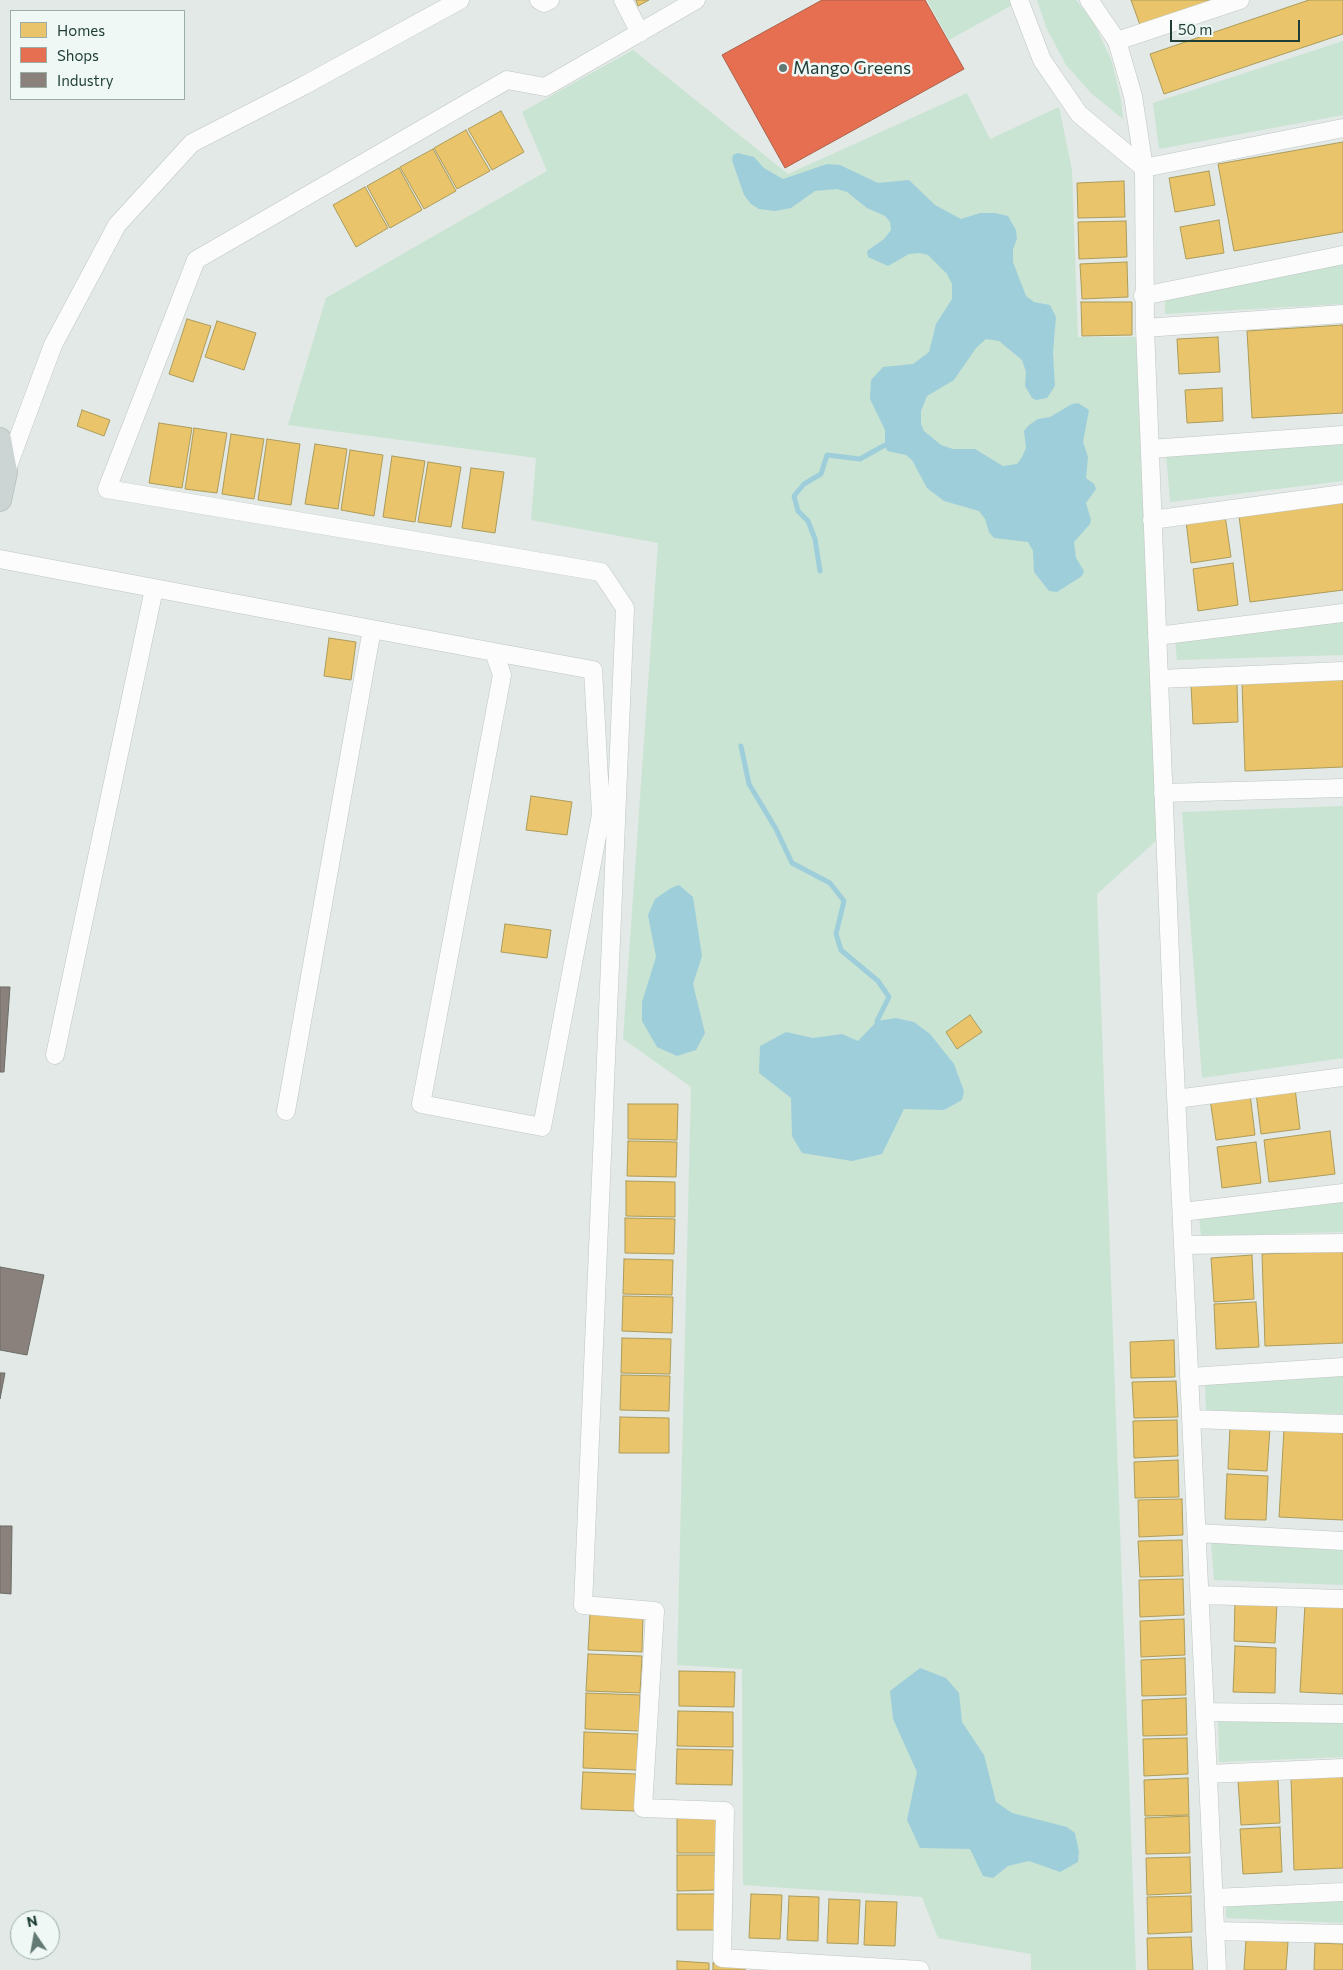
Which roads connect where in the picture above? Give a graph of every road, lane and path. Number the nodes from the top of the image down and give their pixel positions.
1 (460, 0) edge
2 (539, 0) edge
3 (550, 0) edge
4 (623, 0) edge
5 (1019, 0) edge
6 (1089, 0) edge
7 (1240, 0) edge
8 (684, 3) edge
9 (640, 33) junction
10 (1117, 41) junction
11 (1343, 128) edge
12 (1144, 168) junction
13 (1343, 255) edge
14 (1143, 296) junction
15 (1343, 314) edge
16 (1144, 328) junction
17 (1343, 435) edge
18 (0, 439) edge
19 (1150, 449) junction
20 (6, 472) junction
21 (1343, 494) edge
22 (0, 500) edge
23 (1152, 520) junction
24 (0, 559) edge
25 (154, 589) junction
26 (1343, 614) edge
27 (372, 629) junction
28 (1157, 636) junction
29 (494, 652) junction
30 (1343, 671) edge
31 (1159, 679) junction
32 (1343, 788) edge
33 (1163, 793) junction
34 (55, 1055) dead end
35 (1343, 1076) edge
36 (1176, 1098) junction
37 (286, 1111) dead end
38 (1343, 1192) edge
39 (1182, 1212) junction
40 (1343, 1243) edge
41 (1183, 1245) junction
42 (1343, 1367) edge
43 (1190, 1377) junction
44 (1192, 1419) junction
45 (1343, 1424) edge
46 (1197, 1533) junction
47 (1343, 1541) edge
48 (1200, 1595) junction
49 (1343, 1599) edge
50 (1205, 1712) junction
51 (1343, 1714) edge
52 (1343, 1768) edge
53 (1208, 1774) junction
54 (1343, 1892) edge
55 (1214, 1898) junction
56 (1216, 1931) junction
57 (1343, 1934) edge
58 (920, 1970) edge
59 (1217, 1970) edge

1 - 20 street
2 - 3 street
4 - 9 street
5 - 12 street
6 - 10 street
7 - 10 street
8 - 9 street
9 - 58 street
10 - 12 street
11 - 12 street
12 - 14 street
13 - 14 street
14 - 16 street
15 - 16 street
16 - 19 street
17 - 19 street
18 - 20 main road
19 - 23 street
20 - 22 main road
21 - 23 street
23 - 28 street
24 - 25 street
25 - 27 street
25 - 34 street
26 - 28 street
27 - 29 street
27 - 37 street
28 - 31 street
29 - 29 street
30 - 31 street
31 - 33 street
32 - 33 street
33 - 36 street
35 - 36 street
36 - 39 street
38 - 39 street
39 - 41 street
40 - 41 street
41 - 43 street
42 - 43 street
43 - 44 street
44 - 45 street
44 - 46 street
46 - 47 street
46 - 48 street
48 - 49 street
48 - 50 street
50 - 51 street
50 - 53 street
52 - 53 street
53 - 55 street
54 - 55 street
55 - 56 street
56 - 57 street
56 - 59 street

